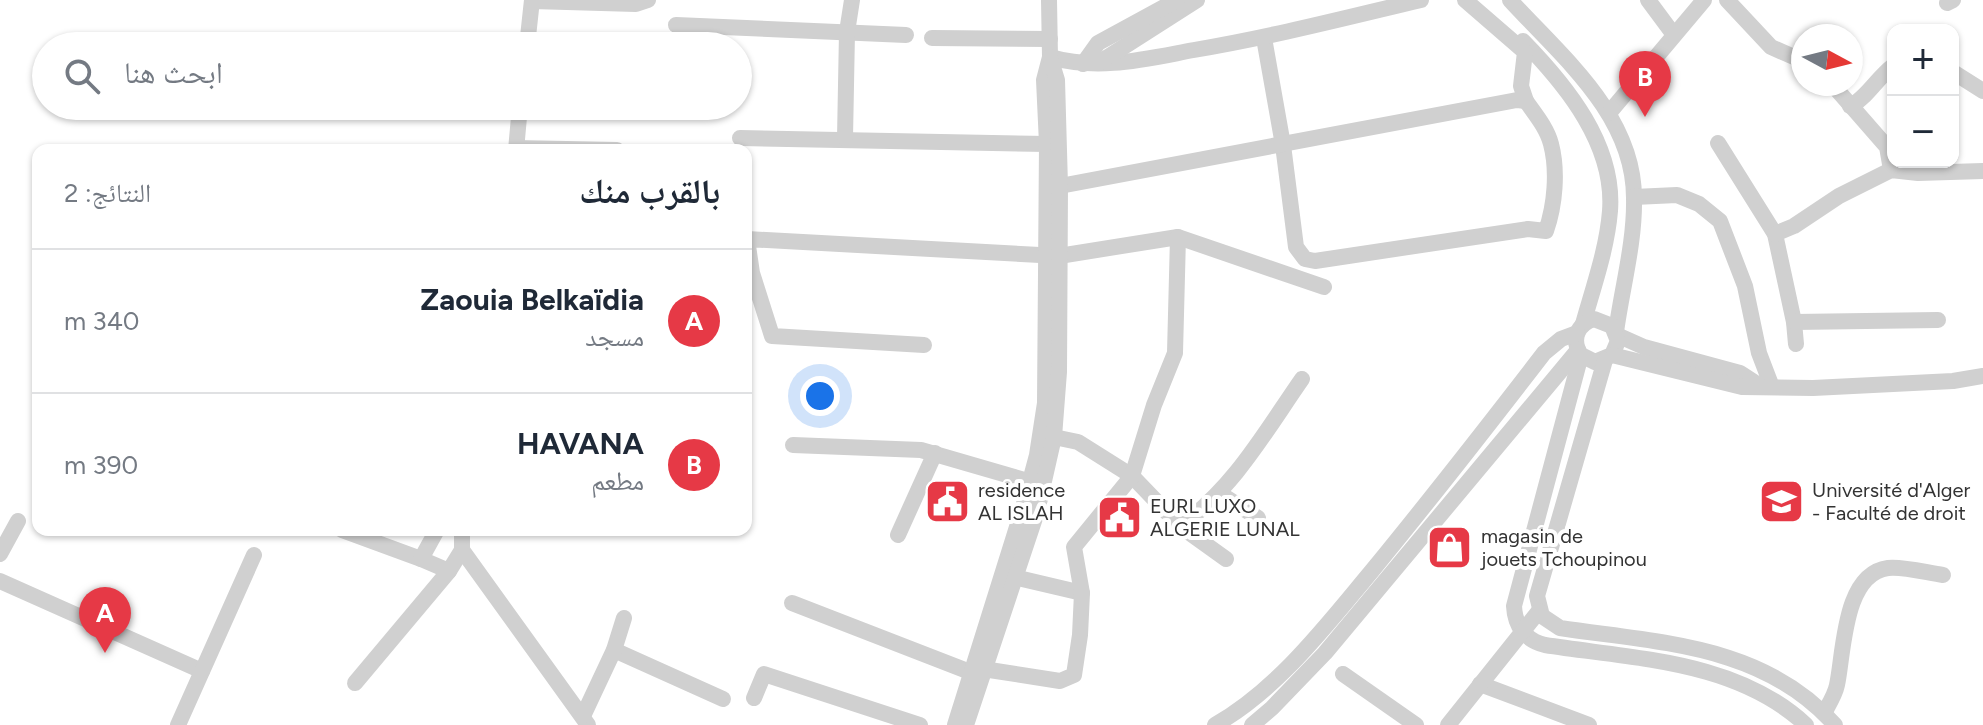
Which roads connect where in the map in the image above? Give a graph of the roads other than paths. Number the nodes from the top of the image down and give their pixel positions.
1 (532, 0) edge
2 (648, 0) edge
3 (852, 0) edge
4 (1049, 0) edge
5 (1177, 0) edge
6 (1197, 0) edge
7 (1421, 0) edge
8 (1465, 0) edge
9 (1483, 0) edge
10 (1510, 0) edge
11 (1648, 0) edge
12 (1704, 0) edge
13 (1727, 0) edge
14 (676, 25) dead end
15 (529, 32) edge
16 (847, 32) junction
17 (906, 35) dead end
18 (1674, 35) junction
19 (932, 38) dead end
20 (1264, 38) junction
21 (1050, 48) junction
22 (1791, 56) edge
23 (1089, 64) junction
24 (1887, 71) edge
25 (1959, 76) edge
26 (1983, 91) edge
27 (1842, 96) edge
28 (1526, 101) junction
29 (1850, 106) junction
30 (1609, 113) junction
31 (519, 120) edge
32 (740, 138) dead end
33 (845, 138) junction
34 (1718, 143) dead end
35 (516, 144) edge
36 (1047, 144) junction
37 (1283, 145) junction
38 (1891, 170) junction
39 (1983, 171) edge
40 (1060, 186) junction
41 (1634, 197) junction
42 (1775, 234) junction
43 (1178, 237) junction
44 (752, 239) edge
45 (1052, 256) junction
46 (752, 273) edge
47 (1324, 287) dead end
48 (1938, 320) dead end
49 (1794, 322) junction
50 (1616, 334) junction
51 (1580, 341) junction
52 (1796, 344) dead end
53 (924, 345) dead end
54 (1608, 358) junction
55 (1983, 376) edge
56 (1302, 379) dead end
57 (1766, 386) junction
58 (1054, 437) junction
59 (793, 445) dead end
60 (935, 453) junction
61 (1132, 476) junction
62 (1037, 484) junction
63 (1219, 493) junction
64 (1258, 518) dead end
65 (18, 521) dead end
66 (1180, 526) junction
67 (898, 535) dead end
68 (358, 536) edge
69 (434, 536) edge
70 (462, 536) edge
71 (462, 550) junction
72 (0, 554) edge
73 (254, 555) dead end
74 (421, 559) junction
75 (1226, 559) dead end
76 (449, 571) junction
77 (1943, 575) dead end
78 (1014, 577) junction
79 (0, 581) edge
80 (1082, 593) junction
81 (792, 603) dead end
82 (1539, 611) junction
83 (624, 618) dead end
84 (1521, 631) junction
85 (614, 650) junction
86 (202, 671) junction
87 (976, 671) junction
88 (1343, 674) dead end
89 (355, 683) dead end
90 (1480, 684) junction
91 (754, 698) dead end
92 (723, 699) dead end
93 (1829, 719) edge
94 (586, 721) edge
95 (178, 725) edge
96 (920, 725) edge
97 (955, 725) edge
98 (966, 725) edge
99 (1215, 725) edge
100 (1252, 725) edge
101 (1416, 725) edge
102 (1448, 725) edge
103 (1589, 725) edge
104 (1806, 725) edge

1 - 2 street
1 - 15 street
3 - 16 street
4 - 21 street
5 - 23 street
6 - 23 street
7 - 20 street
8 - 28 street
9 - 51 street
10 - 30 street
11 - 18 street
12 - 18 street
13 - 22 street
14 - 16 street
16 - 17 street
16 - 33 street
18 - 30 street
19 - 21 street
20 - 23 street
20 - 37 street
21 - 23 street
21 - 36 street
21 - 40 street
24 - 29 street
25 - 26 street
27 - 29 street
28 - 37 street
28 - 37 street
29 - 38 street
30 - 41 street
31 - 35 street
32 - 33 street
33 - 36 street
34 - 42 street
36 - 45 street
37 - 40 street
38 - 39 street
38 - 42 street
40 - 45 street
41 - 50 street
41 - 57 street
42 - 49 street
43 - 45 street
43 - 47 street
43 - 61 street
44 - 45 street
45 - 58 street
45 - 62 street
46 - 53 street
48 - 49 street
49 - 52 street
50 - 51 street
50 - 54 street
50 - 57 street
51 - 54 street
51 - 84 street
51 - 99 street
51 - 100 street
54 - 57 street
54 - 82 street
55 - 57 street
56 - 63 street
58 - 61 street
58 - 62 street
59 - 60 street
60 - 62 street
60 - 67 street
61 - 66 street
61 - 80 street
62 - 78 street
62 - 87 street
63 - 64 street
63 - 66 street
65 - 72 street
66 - 75 street
68 - 74 street
69 - 74 street
70 - 71 street
71 - 76 street
71 - 94 street
73 - 86 street
74 - 76 street
76 - 89 street
77 - 93 street
78 - 80 street
78 - 87 street
79 - 86 street
80 - 87 street
81 - 87 street
82 - 84 street
82 - 93 street
83 - 85 street
84 - 90 street
84 - 104 street
85 - 92 street
85 - 94 street
86 - 95 street
87 - 97 street
87 - 98 street
88 - 101 street
90 - 102 street
90 - 103 street
91 - 96 street

